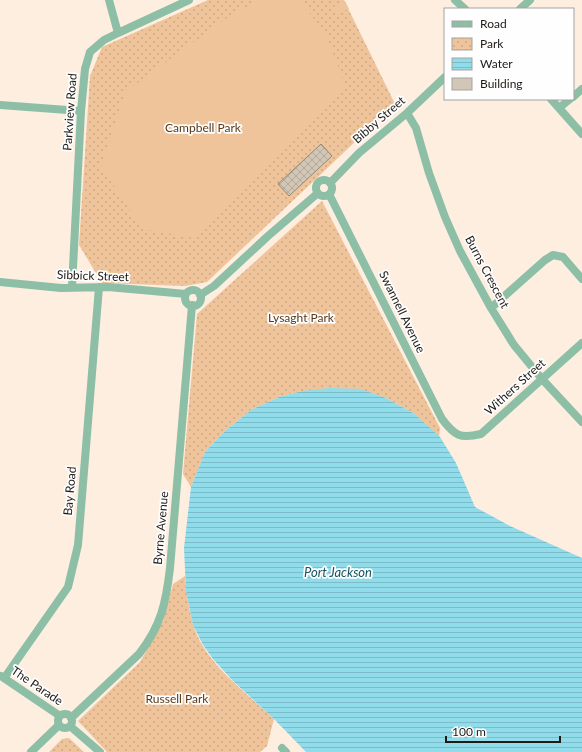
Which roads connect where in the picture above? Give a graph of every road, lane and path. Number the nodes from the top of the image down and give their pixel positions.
1 (109, 0) edge
2 (189, 0) edge
3 (455, 0) edge
4 (464, 8) edge
5 (118, 32) junction
6 (444, 78) edge
7 (582, 89) edge
8 (574, 96) edge
9 (552, 100) edge
10 (569, 100) edge
11 (0, 105) edge
12 (559, 108) junction
13 (82, 111) junction
14 (407, 113) junction
15 (582, 134) edge
16 (330, 183) junction
17 (318, 193) junction
18 (329, 194) junction
19 (582, 279) edge
20 (0, 282) edge
21 (99, 286) junction
22 (72, 287) junction
23 (186, 294) junction
24 (200, 295) junction
25 (192, 305) junction
26 (491, 308) junction
27 (582, 343) edge
28 (542, 379) junction
29 (582, 422) edge
30 (459, 436) joint
31 (2, 676) edge
32 (60, 716) junction
33 (70, 722) junction
34 (59, 725) junction
35 (31, 752) edge
36 (100, 752) edge

1 - 5 street
2 - 5 street, Parkview Road
3 - 4 street
5 - 13 street, Parkview Road
6 - 14 street, Bibby Street
7 - 8 street
9 - 12 street
10 - 12 street
11 - 13 street
12 - 15 street
13 - 22 street, Parkview Road
14 - 16 street, Bibby Street
14 - 26 street, Burns Crescent
16 - 17 street
16 - 18 street
17 - 18 street
17 - 24 street
18 - 30 street, Swannell Avenue
19 - 26 street
20 - 22 street, Sibbick Street
21 - 22 street, Sibbick Street
21 - 23 street, Sibbick Street
21 - 31 street, Bay Road
23 - 24 street
23 - 25 street
24 - 25 street
25 - 33 street, Byrne Avenue
26 - 28 street, Burns Crescent
27 - 28 street, Withers Street
28 - 29 street, Burns Crescent
28 - 30 street, Withers Street
31 - 32 street, The Parade
32 - 33 street
32 - 34 street
33 - 34 street
33 - 36 street
34 - 35 street

